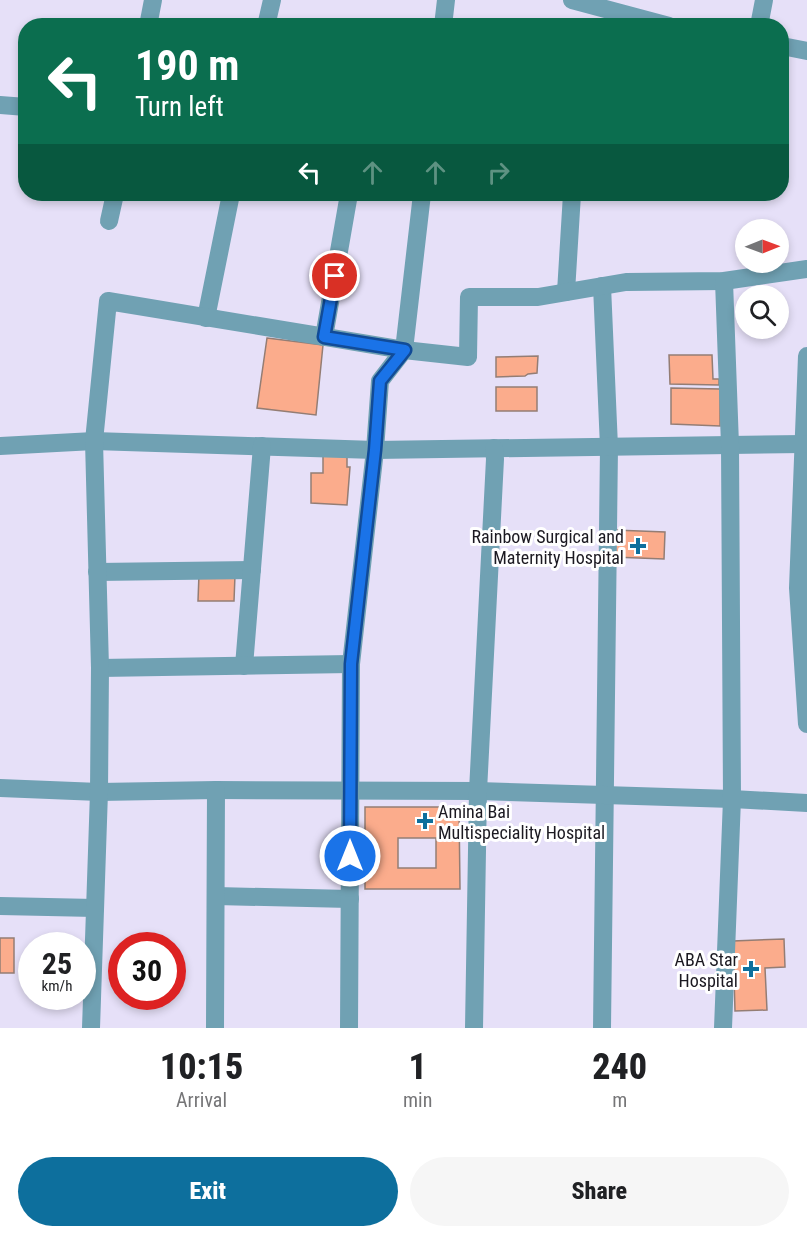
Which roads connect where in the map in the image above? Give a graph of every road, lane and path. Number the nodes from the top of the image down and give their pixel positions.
1 (153, 0) edge
2 (272, 0) edge
3 (446, 0) edge
4 (572, 0) edge
5 (764, 0) edge
6 (150, 18) edge
7 (268, 18) edge
8 (443, 18) edge
9 (639, 18) edge
10 (761, 18) edge
11 (789, 47) edge
12 (807, 51) edge
13 (0, 105) edge
14 (18, 106) edge
15 (114, 201) edge
16 (230, 201) edge
17 (348, 201) edge
18 (421, 201) edge
19 (572, 201) edge
20 (110, 221) dead end
21 (807, 269) edge
22 (724, 281) junction
23 (602, 286) junction
24 (566, 292) junction
25 (206, 318) junction
26 (324, 337) junction
27 (405, 350) junction
28 (807, 356) edge
29 (94, 441) junction
30 (803, 444) junction
31 (730, 445) junction
32 (0, 446) edge
33 (262, 446) junction
34 (609, 447) junction
35 (494, 448) junction
36 (375, 450) junction
37 (252, 570) junction
38 (97, 572) junction
39 (803, 587) edge
40 (351, 664) junction
41 (244, 666) junction
42 (100, 668) junction
43 (807, 724) edge
44 (0, 788) edge
45 (216, 790) junction
46 (350, 790) junction
47 (478, 791) junction
48 (99, 792) junction
49 (605, 795) junction
50 (732, 799) junction
51 (807, 803) edge
52 (216, 896) junction
53 (350, 899) junction
54 (0, 906) edge
55 (95, 908) junction
56 (91, 1028) edge
57 (216, 1028) edge
58 (349, 1028) edge
59 (474, 1028) edge
60 (602, 1028) edge
61 (723, 1028) edge

1 - 6 street
2 - 7 street
3 - 8 street
4 - 9 street
5 - 10 street
11 - 12 street
13 - 14 street
15 - 20 street
16 - 25 street
17 - 26 street
18 - 27 street
19 - 24 street
21 - 22 street
22 - 23 street
22 - 31 street
23 - 24 street
23 - 34 street
24 - 27 street
25 - 26 street
25 - 29 street
26 - 27 street
27 - 36 street
28 - 30 street
29 - 32 street
29 - 33 street
29 - 38 street
30 - 31 street
30 - 39 street
31 - 34 street
31 - 50 street
33 - 36 street
33 - 37 street
34 - 35 street
34 - 49 street
35 - 36 street
35 - 47 street
36 - 40 street
37 - 38 street
37 - 41 street
38 - 42 street
39 - 43 street
40 - 41 street
40 - 46 street
41 - 42 street
42 - 48 street
44 - 48 street
45 - 46 street
45 - 48 street
45 - 52 street
46 - 47 street
46 - 53 street
47 - 49 street
47 - 59 street
48 - 55 street
49 - 50 street
49 - 60 street
50 - 51 street
50 - 61 street
52 - 53 street
52 - 57 street
53 - 58 street
54 - 55 street
55 - 56 street

